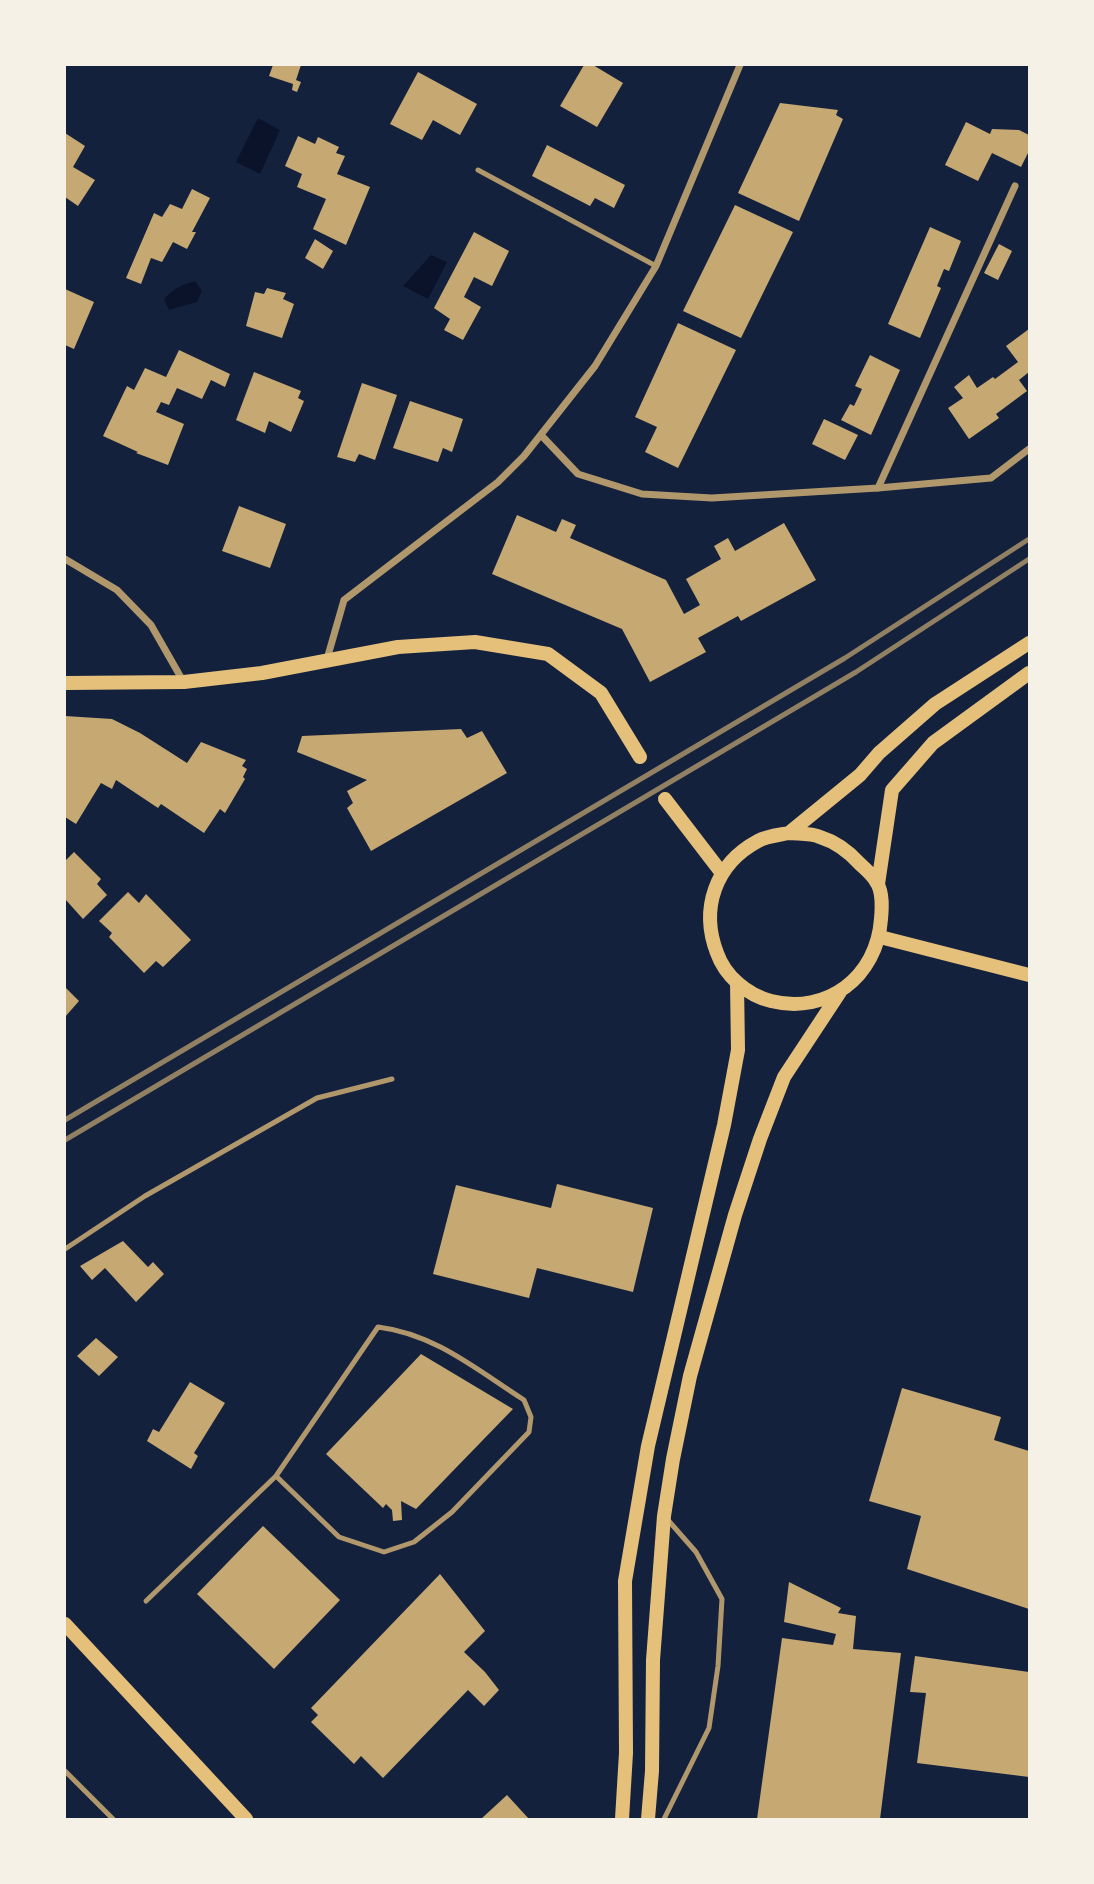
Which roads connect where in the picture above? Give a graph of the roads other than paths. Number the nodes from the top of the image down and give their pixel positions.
1 (740, 65) edge
2 (478, 170) dead end
3 (1015, 186) dead end
4 (656, 266) junction
5 (541, 435) junction
6 (1029, 449) edge
7 (878, 488) junction
8 (65, 559) edge
9 (1029, 643) edge
10 (327, 659) junction
11 (1029, 673) edge
12 (184, 682) junction
13 (65, 683) edge
14 (640, 757) dead end
15 (665, 799) dead end
16 (789, 833) junction
17 (721, 872) junction
18 (878, 884) junction
19 (880, 937) junction
20 (1029, 975) edge
21 (737, 984) junction
22 (840, 992) junction
23 (392, 1079) dead end
24 (65, 1249) edge
25 (275, 1476) junction
26 (664, 1516) junction
27 (146, 1601) dead end
28 (65, 1624) edge
29 (65, 1771) edge
30 (113, 1819) edge
31 (246, 1819) edge
32 (622, 1819) edge
33 (648, 1819) edge
34 (664, 1819) edge

1 - 4 street
2 - 4 lane
3 - 7 street
4 - 5 street
5 - 7 street
5 - 10 street
6 - 7 street
8 - 12 street
9 - 16 main road
10 - 12 main road
10 - 14 main road
11 - 18 main road
12 - 13 main road
15 - 17 main road
16 - 17 main road
16 - 18 main road
17 - 21 main road
18 - 19 main road
19 - 20 main road
19 - 22 main road
21 - 22 main road
21 - 32 main road
22 - 26 main road
23 - 24 lane
25 - 25 lane
25 - 27 lane
26 - 33 main road
26 - 34 lane
28 - 31 main road
29 - 30 lane

